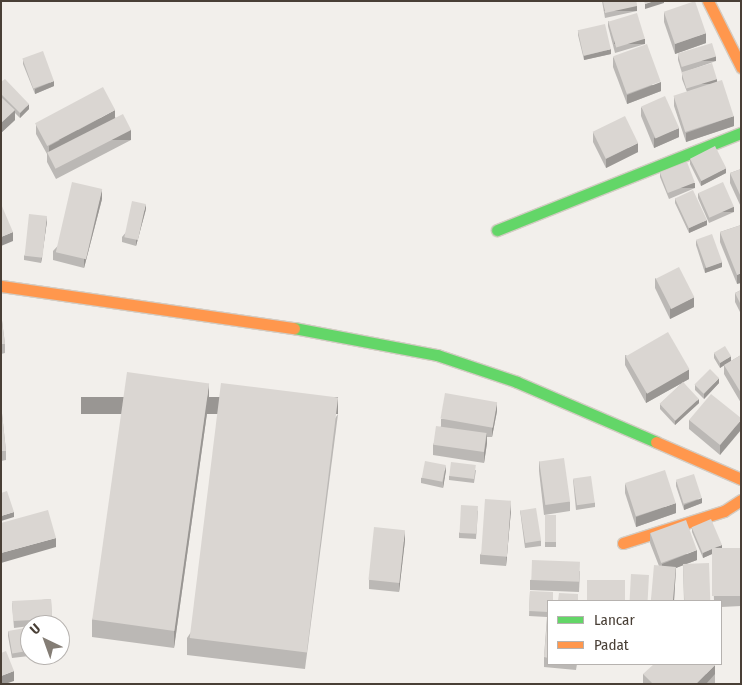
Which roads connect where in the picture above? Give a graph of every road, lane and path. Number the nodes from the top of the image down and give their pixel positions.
1 (708, 1) edge
2 (741, 67) edge
3 (741, 133) edge
4 (497, 230) dead end
5 (1, 286) edge
6 (741, 478) edge
7 (741, 500) edge
8 (623, 543) dead end

1 - 2 street
3 - 4 street
5 - 6 street
7 - 8 street

